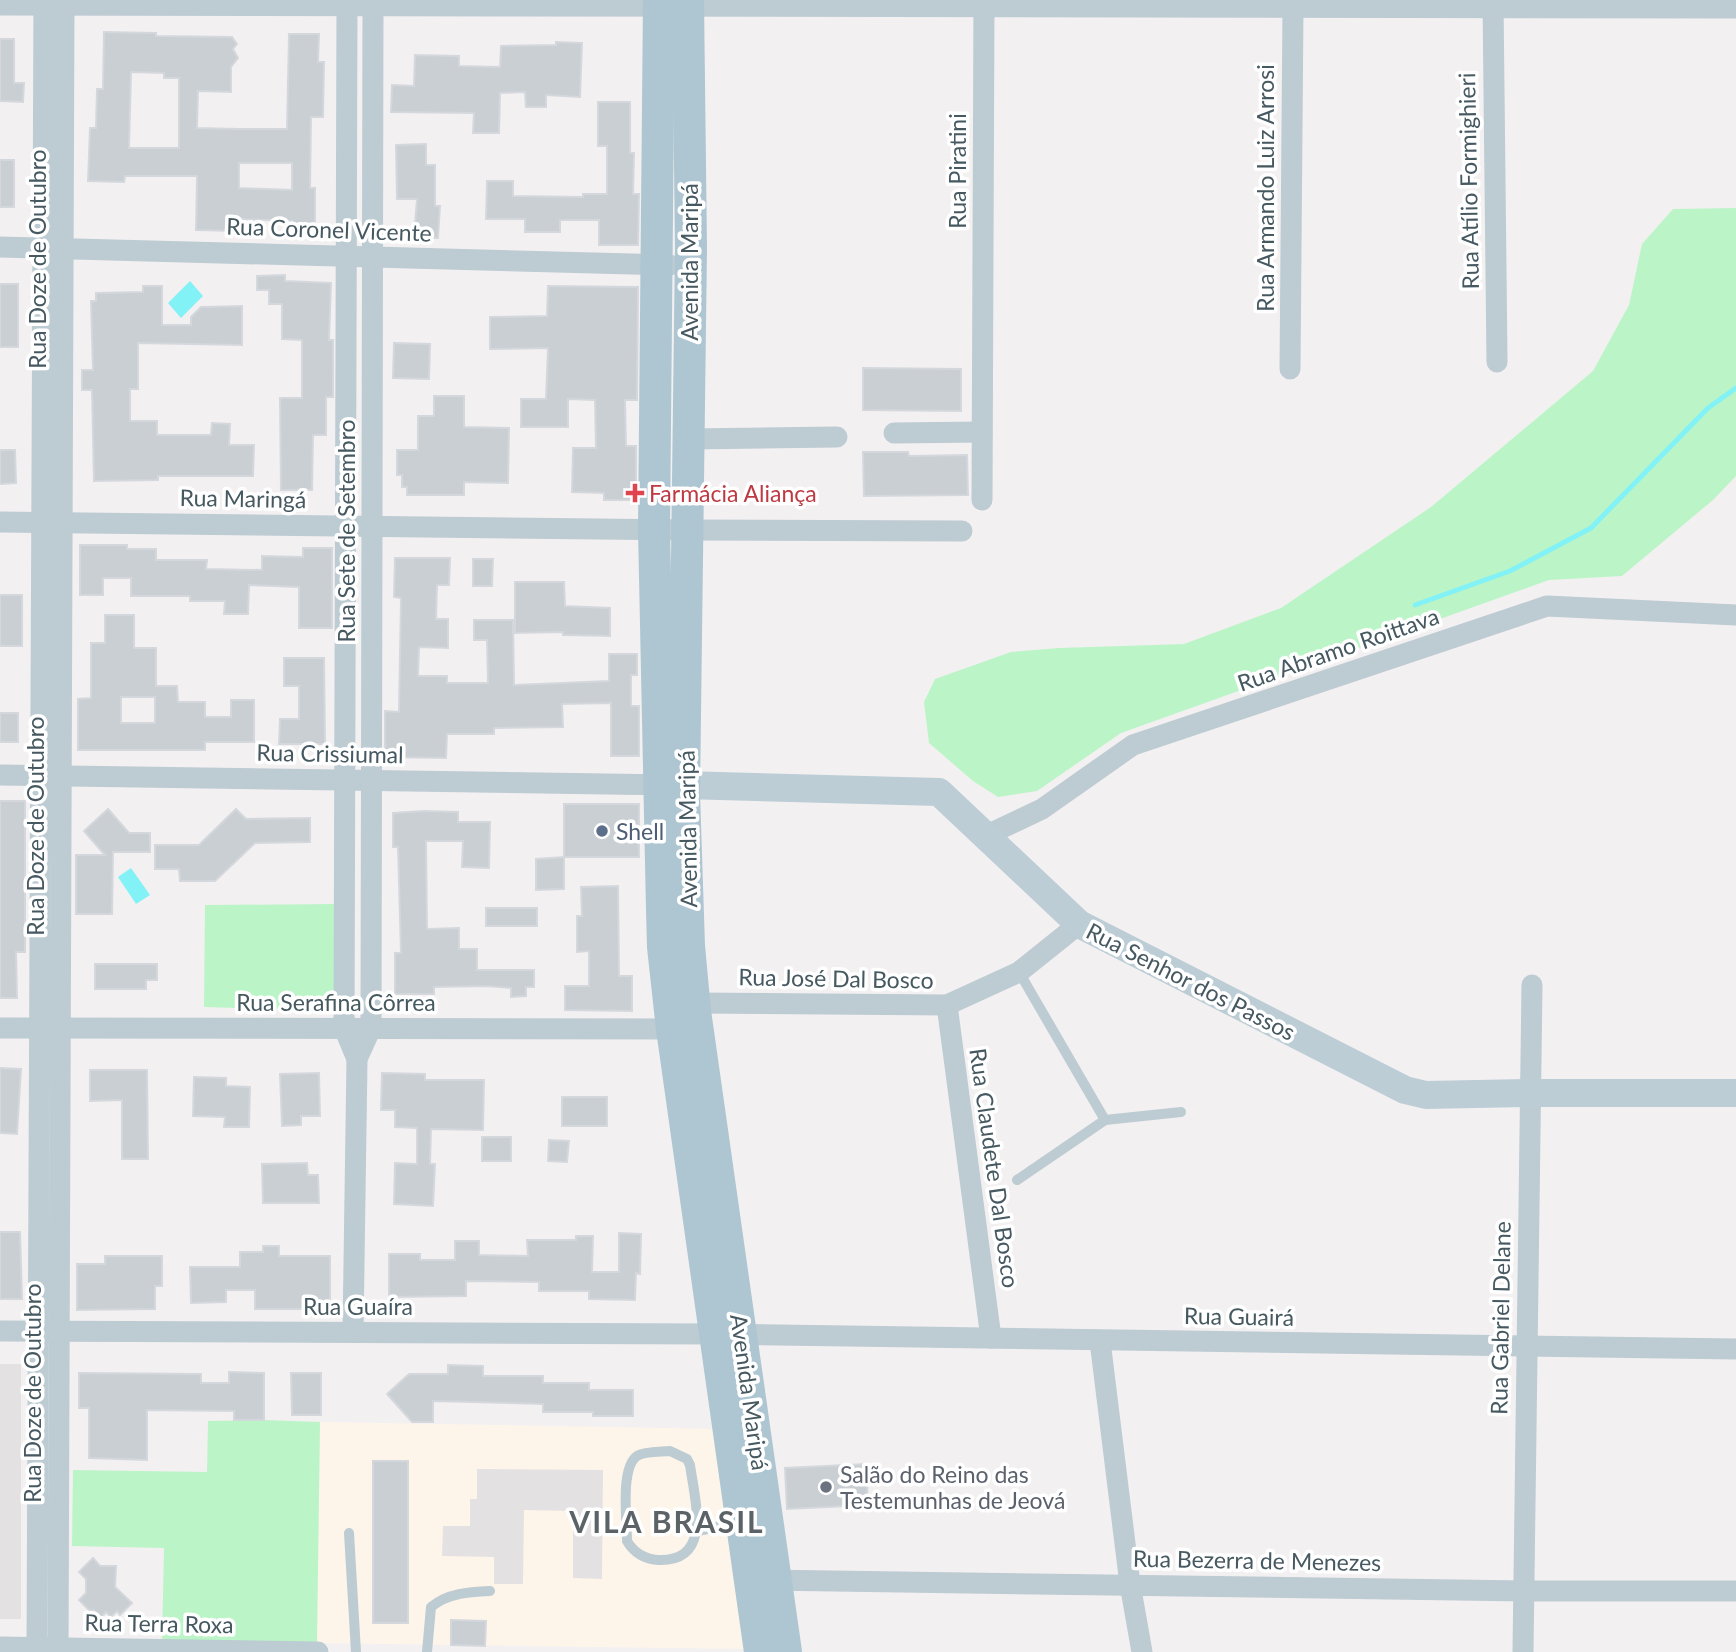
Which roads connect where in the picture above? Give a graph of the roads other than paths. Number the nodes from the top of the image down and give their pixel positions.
1 (674, 2) edge
2 (54, 3) edge
3 (347, 3) edge
4 (373, 3) edge
5 (984, 3) edge
6 (1493, 4) edge
7 (0, 5) edge
8 (1293, 7) junction
9 (1736, 8) edge
10 (0, 247) edge
11 (53, 248) junction
12 (346, 256) junction
13 (373, 257) junction
14 (656, 264) junction
15 (690, 266) junction
16 (1497, 362) dead end
17 (1290, 369) dead end
18 (982, 432) junction
19 (894, 433) dead end
20 (837, 437) dead end
21 (688, 439) junction
22 (982, 500) dead end
23 (0, 522) edge
24 (52, 522) junction
25 (345, 526) junction
26 (371, 526) junction
27 (654, 530) junction
28 (688, 531) junction
29 (962, 531) dead end
30 (1736, 615) edge
31 (0, 775) edge
32 (52, 775) junction
33 (344, 779) junction
34 (372, 780) junction
35 (672, 785) junction
36 (984, 836) junction
37 (1079, 924) junction
38 (1019, 972) junction
39 (1532, 985) dead end
40 (947, 1006) junction
41 (685, 1027) junction
42 (0, 1028) edge
43 (344, 1028) junction
44 (371, 1028) junction
45 (50, 1029) junction
46 (357, 1059) junction
47 (1529, 1093) junction
48 (1736, 1093) edge
49 (1181, 1112) dead end
50 (1105, 1120) junction
51 (1017, 1180) dead end
52 (0, 1331) edge
53 (49, 1331) junction
54 (353, 1332) junction
55 (728, 1334) junction
56 (991, 1338) junction
57 (1100, 1341) junction
58 (1526, 1346) junction
59 (1736, 1349) edge
60 (754, 1516) junction
61 (697, 1531) junction
62 (349, 1533) dead end
63 (763, 1580) junction
64 (1130, 1584) junction
65 (490, 1591) dead end
66 (1525, 1591) junction
67 (1736, 1591) edge
68 (0, 1647) edge
69 (47, 1650) edge
70 (299, 1652) edge
71 (318, 1652) edge
72 (356, 1652) edge
73 (427, 1652) edge
74 (760, 1652) edge
75 (786, 1652) edge
76 (1142, 1652) edge
77 (1524, 1652) edge

1 - 4 street
1 - 5 street
1 - 14 main road, Avenida Maripá
1 - 15 main road, Avenida Maripá
2 - 3 street
2 - 7 street
2 - 11 street
3 - 4 street
3 - 12 street, Rua Sete de Setembro
4 - 13 street, Rua Sete de Setembro
5 - 8 street
5 - 18 street, Rua Piratini
6 - 8 street
6 - 9 street
6 - 16 street, Rua Atílio Formighieri
8 - 17 street, Rua Armando Luiz Arrosi
10 - 11 street, Rua Coronel Vicente
11 - 12 street, Rua Coronel Vicente
11 - 24 street
12 - 13 street, Rua Coronel Vicente
12 - 25 street, Rua Sete de Setembro
13 - 14 street, Rua Coronel Vicente
13 - 26 street, Rua Sete de Setembro
14 - 15 main road
14 - 27 main road, Avenida Maripá
15 - 21 main road, Avenida Maripá
18 - 19 street
18 - 22 street, Rua Piratini
20 - 21 street
21 - 28 main road, Avenida Maripá
23 - 24 street, Rua Maringá
24 - 25 street, Rua Maringá
24 - 32 street
25 - 26 street, Rua Maringá
25 - 33 street, Rua Sete de Setembro
26 - 27 street, Rua Maringá
26 - 34 street, Rua Sete de Setembro
27 - 28 main road
27 - 35 main road, Avenida Maripá
28 - 29 street
28 - 35 main road, Avenida Maripá
30 - 36 street, Rua Abramo Roittava
31 - 32 street, Rua Crissiumal
32 - 33 street, Rua Crissiumal
32 - 45 street
33 - 34 street, Rua Crissiumal
33 - 43 street, Rua Sete de Setembro
34 - 35 street, Rua Crissiumal
34 - 44 street, Rua Sete de Setembro
35 - 36 street, Rua Senhor dos Passos
35 - 41 main road, Avenida Maripá
36 - 37 street, Rua Senhor dos Passos
37 - 38 street, Rua José Dal Bosco
37 - 47 street, Rua Senhor dos Passos
38 - 40 street, Rua José Dal Bosco
38 - 50 lane
39 - 47 street, Rua Gabriel Delane
40 - 41 street, Rua José Dal Bosco
40 - 56 street, Rua Claudete Dal Bosco
41 - 44 street, Rua Serafina Côrrea
41 - 55 main road, Avenida Maripá
42 - 45 street, Rua Serafina Côrrea
43 - 44 street, Rua Serafina Côrrea
43 - 45 street, Rua Serafina Côrrea
43 - 46 street, Rua Sete de Setembro
44 - 46 street, Rua Sete de Setembro
45 - 53 street
46 - 54 street, Rua Sete de Setembro
47 - 48 street, Rua Senhor dos Passos
47 - 58 street, Rua Gabriel Delane
49 - 50 lane
50 - 51 lane
52 - 53 street, Rua Guaíra
53 - 54 street, Rua Guaíra
53 - 69 street
54 - 55 street, Rua Guaíra
55 - 56 street, Rua Guairá
55 - 60 main road, Avenida Maripá
56 - 57 street, Rua Guairá
57 - 58 street, Rua Guairá
57 - 64 street
58 - 59 street, Rua Guairá
58 - 66 street, Rua Gabriel Delane
60 - 61 lane
60 - 63 main road, Avenida Maripá
61 - 61 lane
62 - 72 lane
63 - 64 street, Rua Bezerra de Menezes
63 - 74 main road, Avenida Maripá
63 - 75 main road, Avenida Maripá
64 - 66 street, Rua Bezerra de Menezes
64 - 76 street
65 - 73 lane
66 - 67 street, Rua Bezerra de Menezes
66 - 77 street, Rua Gabriel Delane
68 - 69 street, Rua Terra Roxa
69 - 70 street, Rua Terra Roxa
70 - 71 street, Rua Terra Roxa

